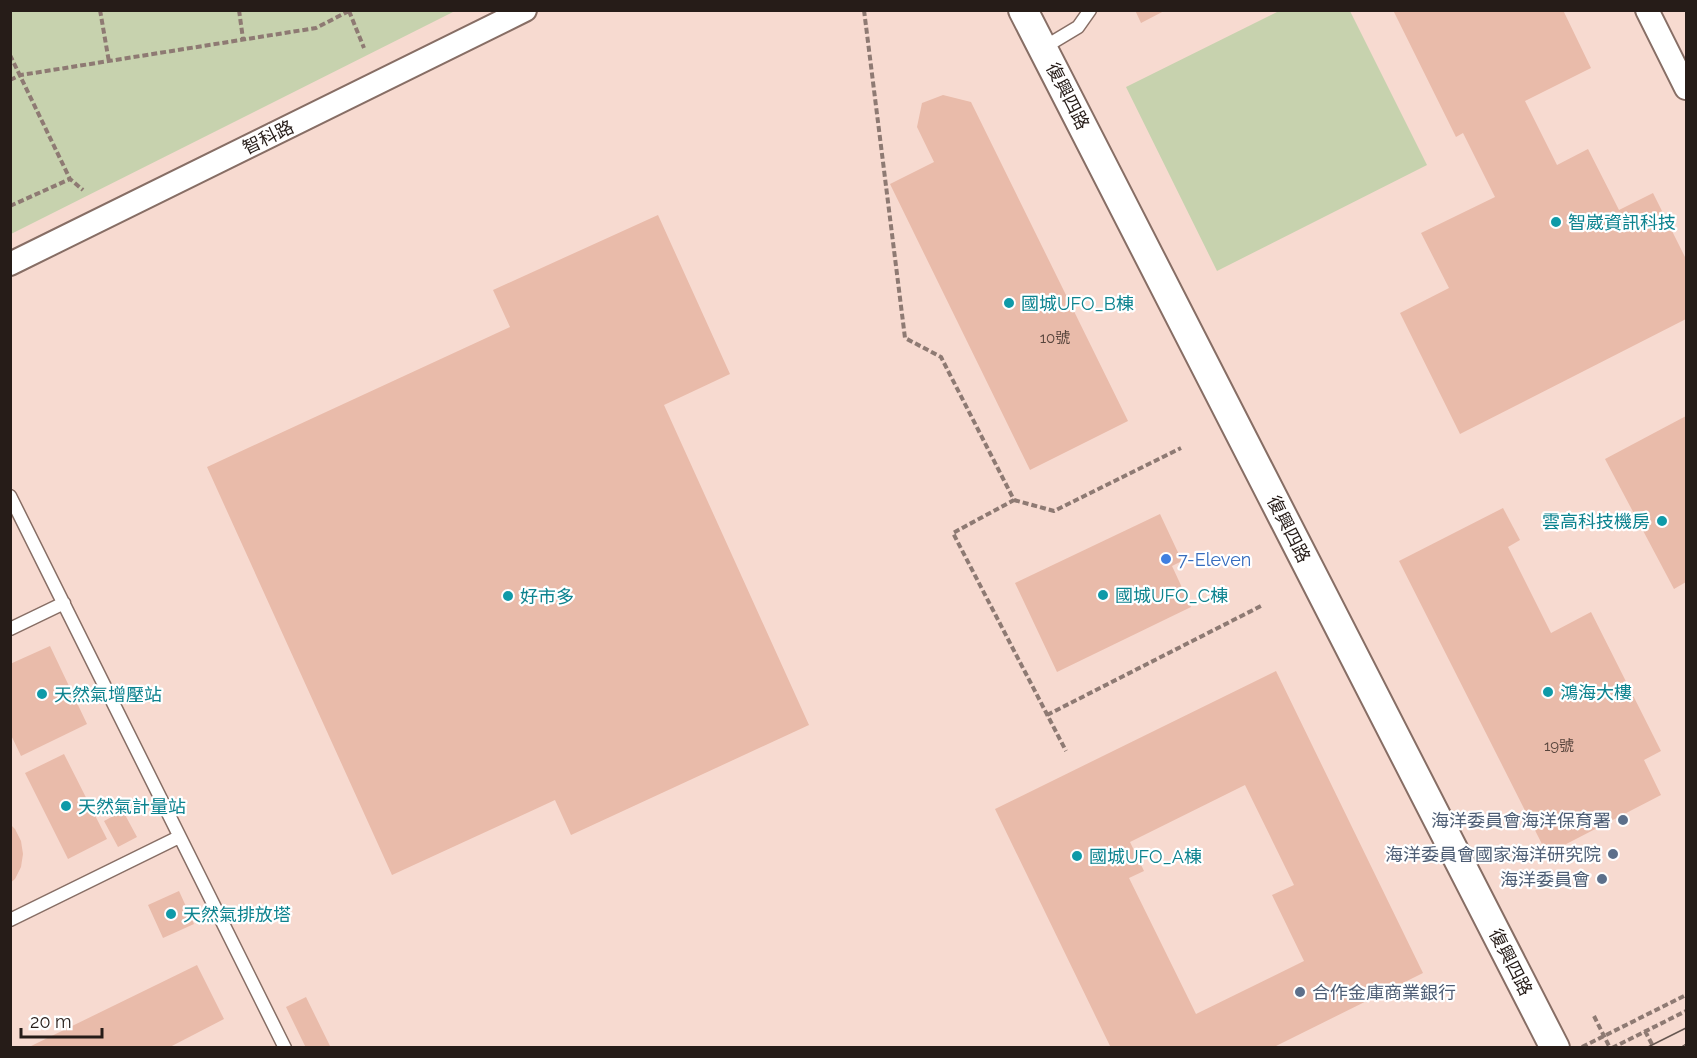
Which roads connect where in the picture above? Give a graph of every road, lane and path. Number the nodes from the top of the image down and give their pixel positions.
1 (100, 10) edge
2 (239, 10) edge
3 (525, 10) edge
4 (864, 10) edge
5 (1023, 10) edge
6 (1090, 10) edge
7 (1647, 10) edge
8 (349, 11) edge
9 (243, 39) junction
10 (364, 48) dead end
11 (1043, 48) junction
12 (10, 55) edge
13 (109, 62) junction
14 (21, 75) junction
15 (10, 80) edge
16 (1686, 88) edge
17 (70, 179) junction
18 (83, 190) dead end
19 (10, 206) edge
20 (10, 264) edge
21 (1182, 448) dead end
22 (10, 496) edge
23 (1014, 500) junction
24 (64, 603) junction
25 (1261, 606) dead end
26 (10, 629) edge
27 (1047, 715) junction
28 (1066, 751) dead end
29 (179, 837) junction
30 (10, 920) edge
31 (1686, 995) edge
32 (1686, 1011) edge
33 (1594, 1016) dead end
34 (1646, 1031) junction
35 (1603, 1036) junction
36 (285, 1047) edge
37 (1555, 1047) edge
38 (1581, 1047) edge
39 (1611, 1047) edge
40 (1654, 1047) edge

1 - 13 path
2 - 9 path
3 - 20 street, 智科路
4 - 23 path
5 - 11 street, 復興四路
6 - 11 lane
7 - 16 street
8 - 9 path
8 - 10 path
9 - 13 path
11 - 37 street, 復興四路
12 - 14 path
13 - 14 path
14 - 15 path
14 - 17 path
17 - 18 path
17 - 19 path
21 - 23 path
22 - 24 lane
23 - 27 path
24 - 26 lane
24 - 29 lane
25 - 27 path
27 - 28 path
29 - 30 lane
29 - 36 lane
31 - 35 path
32 - 34 path
33 - 35 path
34 - 39 path
34 - 40 path
35 - 38 path
35 - 39 path

